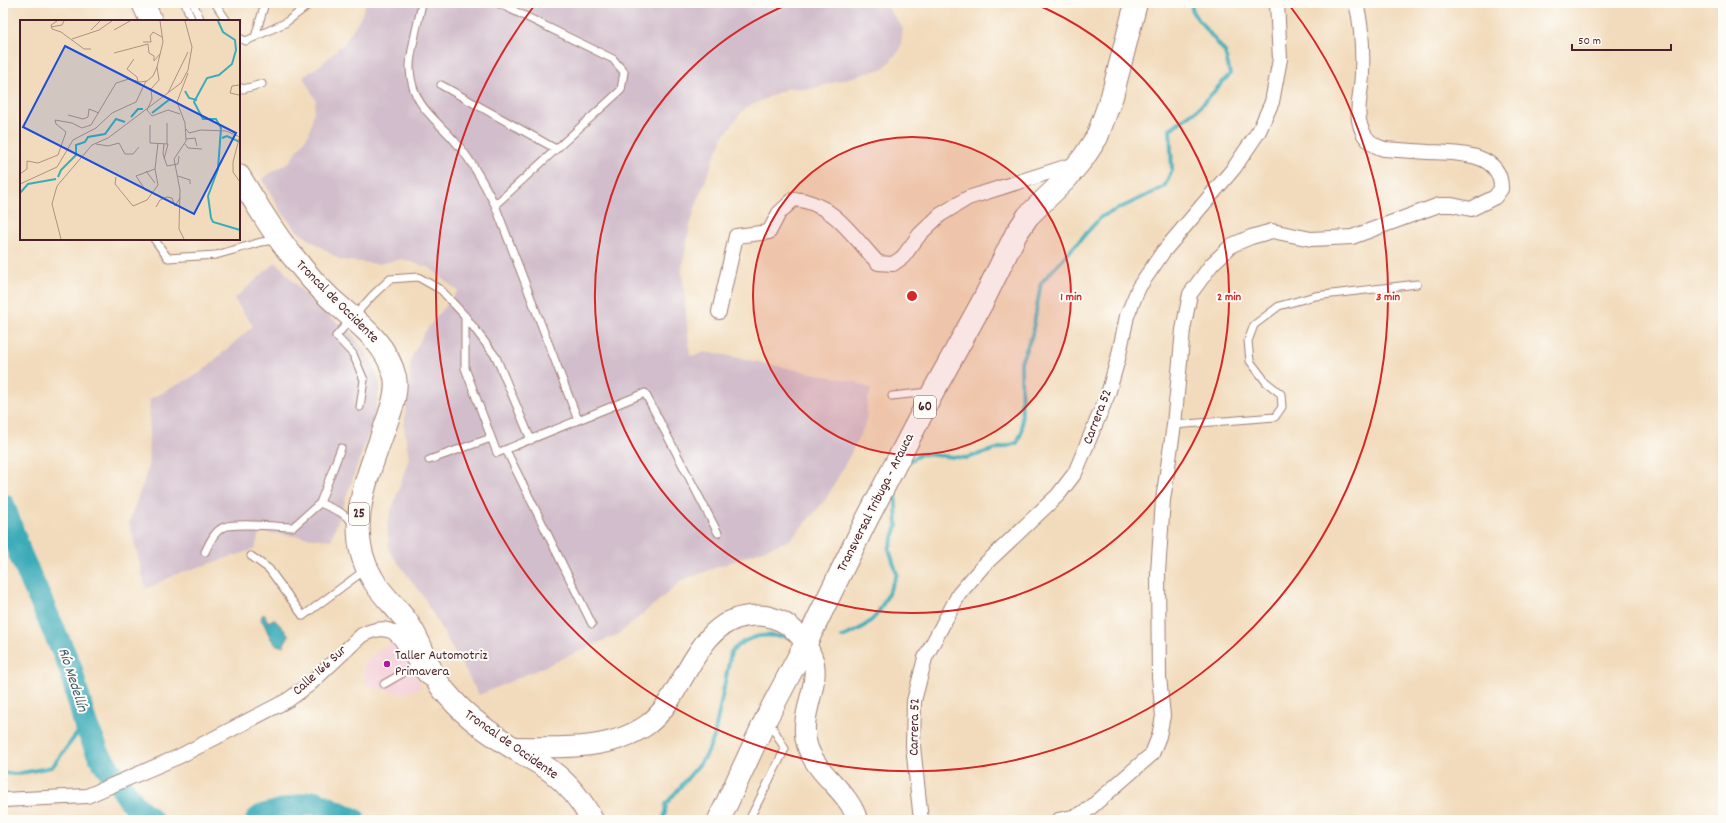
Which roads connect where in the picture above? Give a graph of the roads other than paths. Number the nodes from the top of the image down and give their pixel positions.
1 (143, 3) edge
2 (185, 3) edge
3 (193, 3) edge
4 (215, 3) edge
5 (265, 3) edge
6 (311, 3) edge
7 (422, 3) edge
8 (498, 3) edge
9 (1136, 3) edge
10 (1277, 3) edge
11 (1356, 3) edge
12 (151, 20) edge
13 (192, 20) edge
14 (201, 20) edge
15 (226, 20) edge
16 (255, 37) junction
17 (240, 38) edge
18 (262, 84) dead end
19 (441, 85) dead end
20 (240, 88) edge
21 (556, 149) junction
22 (1078, 162) junction
23 (240, 178) edge
24 (495, 205) junction
25 (155, 240) edge
26 (281, 240) junction
27 (1417, 284) dead end
28 (719, 312) dead end
29 (465, 316) junction
30 (352, 317) junction
31 (933, 392) junction
32 (892, 396) dead end
33 (360, 407) dead end
34 (578, 420) junction
35 (1174, 425) junction
36 (491, 438) junction
37 (531, 440) junction
38 (340, 448) dead end
39 (506, 450) junction
40 (429, 460) dead end
41 (320, 503) junction
42 (358, 526) junction
43 (718, 533) dead end
44 (205, 552) dead end
45 (251, 556) dead end
46 (367, 568) junction
47 (592, 624) dead end
48 (806, 643) junction
49 (417, 665) junction
50 (384, 684) dead end
51 (444, 691) junction
52 (767, 717) junction
53 (512, 747) junction
54 (3, 800) edge
55 (722, 819) edge
56 (592, 820) edge
57 (749, 820) edge
58 (857, 820) edge
59 (921, 820) edge
60 (1058, 820) edge

1 - 12 main road
2 - 13 lane
3 - 14 lane
4 - 15 lane
5 - 16 lane
6 - 16 lane
7 - 24 lane
8 - 21 lane
9 - 22 main road, Transversal Tribuga - Arauca / 60
10 - 59 street, Carrera 52
11 - 35 street
16 - 17 lane
18 - 20 lane
19 - 21 lane
21 - 24 lane
22 - 28 street
22 - 31 main road, Transversal Tribuga - Arauca / 60
23 - 26 main road, Troncal de Occidente / 25
24 - 34 lane
25 - 26 lane
26 - 30 main road, Troncal de Occidente / 25
27 - 35 lane
29 - 30 lane
29 - 36 lane
29 - 37 lane
30 - 33 lane
30 - 42 main road, Troncal de Occidente / 25
31 - 32 lane
31 - 48 main road, Transversal Tribuga - Arauca / 60
34 - 37 lane
34 - 43 lane
35 - 60 street
36 - 39 lane
36 - 40 lane
37 - 39 lane
38 - 41 lane
39 - 47 lane
41 - 42 lane
41 - 44 lane
42 - 46 main road, Troncal de Occidente / 25
45 - 46 lane
46 - 51 main road, Troncal de Occidente / 25
48 - 52 main road, Transversal Tribuga - Arauca / 60
48 - 53 main road
48 - 58 main road
49 - 50 lane
49 - 51 street, Calle 166 Sur
49 - 54 street, Calle 166 Sur
51 - 53 main road, Troncal de Occidente / 25
52 - 55 main road, Transversal Tribuga - Arauca / 60
52 - 57 lane
53 - 56 main road, Troncal de Occidente / 25

